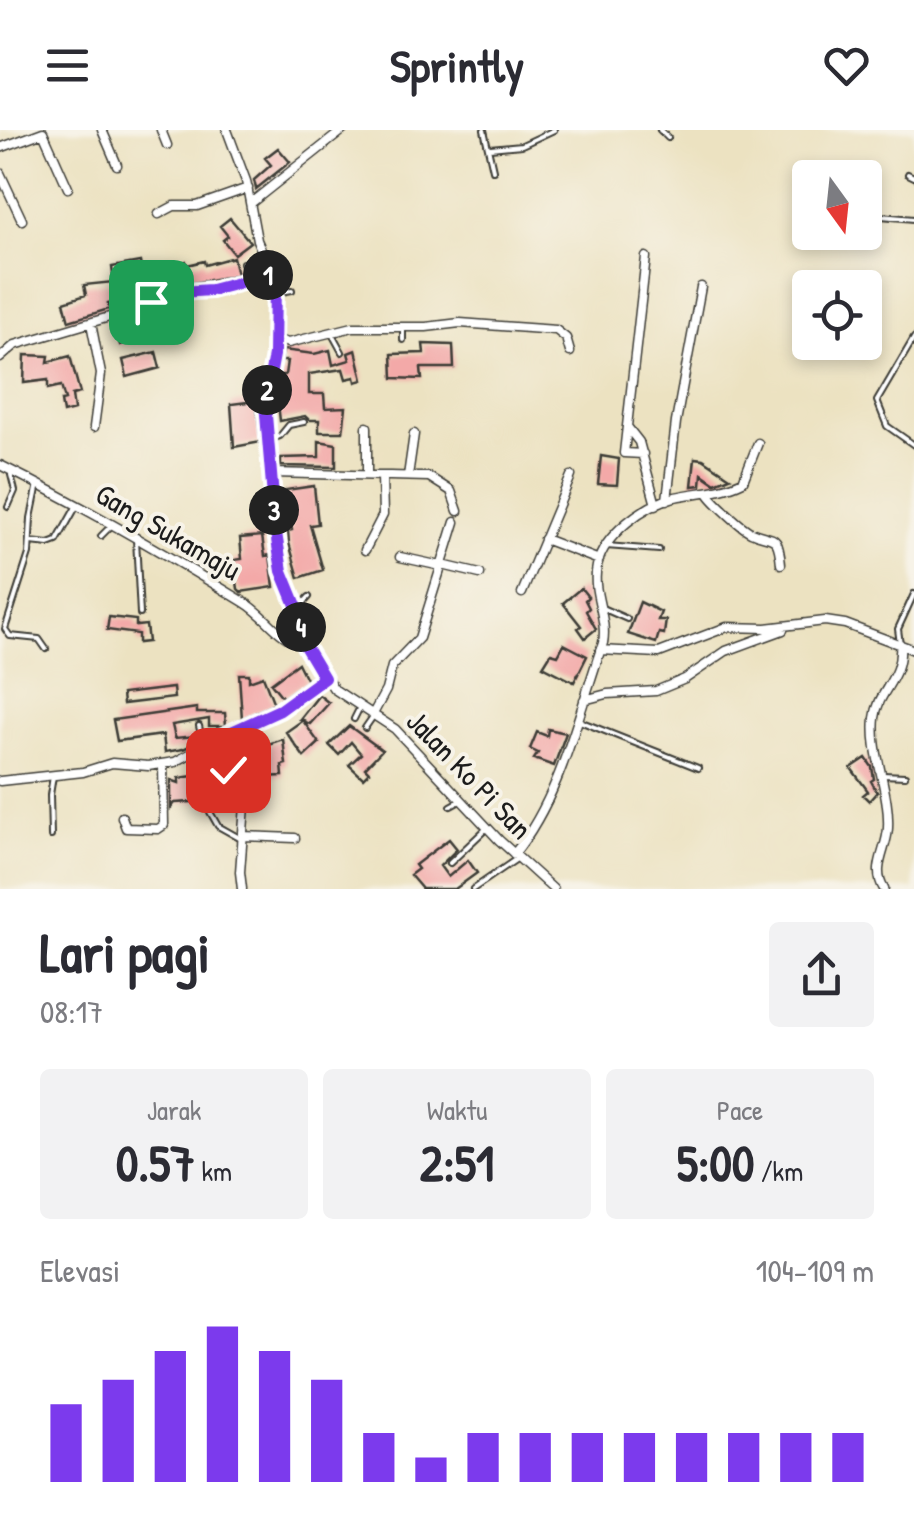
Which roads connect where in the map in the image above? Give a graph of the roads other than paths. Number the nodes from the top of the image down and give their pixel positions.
1 (102, 130) edge
2 (160, 130) edge
3 (227, 130) edge
4 (343, 130) edge
5 (484, 130) edge
6 (554, 130) edge
7 (660, 130) edge
8 (45, 131) edge
9 (668, 138) dead end
10 (166, 144) dead end
11 (0, 148) edge
12 (490, 148) junction
13 (117, 165) dead end
14 (493, 170) dead end
15 (0, 173) edge
16 (68, 188) dead end
17 (248, 188) junction
18 (251, 202) junction
19 (159, 214) dead end
20 (882, 216) edge
21 (914, 219) edge
22 (22, 220) dead end
23 (646, 257) dead end
24 (265, 258) junction
25 (242, 263) dead end
26 (273, 274) junction
27 (701, 287) dead end
28 (292, 290) dead end
29 (276, 292) junction
30 (92, 323) junction
31 (404, 326) junction
32 (331, 332) junction
33 (914, 338) edge
34 (275, 340) junction
35 (403, 340) dead end
36 (342, 352) dead end
37 (570, 352) dead end
38 (0, 358) edge
39 (304, 422) dead end
40 (367, 426) dead end
41 (94, 427) dead end
42 (628, 428) junction
43 (414, 434) dead end
44 (270, 440) junction
45 (758, 443) dead end
46 (914, 445) edge
47 (643, 454) junction
48 (0, 465) edge
49 (10, 470) junction
50 (273, 474) junction
51 (366, 475) junction
52 (382, 476) junction
53 (408, 476) junction
54 (571, 476) dead end
55 (38, 484) junction
56 (708, 493) junction
57 (667, 500) junction
58 (77, 505) junction
59 (656, 505) junction
60 (8, 507) dead end
61 (458, 511) dead end
62 (455, 522) dead end
63 (112, 525) junction
64 (101, 536) dead end
65 (136, 539) junction
66 (544, 539) junction
67 (31, 542) junction
68 (606, 546) junction
69 (365, 550) dead end
70 (659, 550) dead end
71 (400, 557) dead end
72 (599, 560) junction
73 (781, 564) dead end
74 (442, 566) junction
75 (480, 574) dead end
76 (522, 593) dead end
77 (914, 594) edge
78 (309, 597) dead end
79 (602, 608) junction
80 (298, 610) junction
81 (140, 614) dead end
82 (627, 618) dead end
83 (820, 622) junction
84 (900, 644) junction
85 (305, 646) junction
86 (46, 650) dead end
87 (600, 650) junction
88 (914, 650) edge
89 (324, 678) junction
90 (584, 700) junction
91 (360, 708) junction
92 (373, 715) junction
93 (354, 718) dead end
94 (577, 720) junction
95 (200, 726) dead end
96 (239, 728) junction
97 (364, 728) dead end
98 (223, 736) junction
99 (204, 748) junction
100 (163, 766) junction
101 (698, 768) dead end
102 (883, 775) junction
103 (54, 776) junction
104 (905, 776) dead end
105 (0, 781) edge
106 (462, 800) junction
107 (452, 806) dead end
108 (122, 817) dead end
109 (488, 827) junction
110 (52, 836) dead end
111 (243, 838) junction
112 (296, 838) dead end
113 (516, 856) junction
114 (450, 863) dead end
115 (242, 889) edge
116 (473, 889) edge
117 (553, 889) edge
118 (884, 889) edge

1 - 13 street
2 - 10 street
3 - 17 street, Jalan Ko Pi San
4 - 18 street
5 - 12 lane
6 - 12 lane
7 - 9 lane
8 - 11 street
8 - 16 street
12 - 14 lane
15 - 22 street
17 - 18 street, Jalan Ko Pi San
17 - 19 street
18 - 24 street, Jalan Ko Pi San
20 - 21 lane
23 - 42 street
24 - 25 lane
24 - 26 street, Jalan Ko Pi San
26 - 29 street, Jalan Ko Pi San
26 - 30 street
27 - 57 street
28 - 29 lane
29 - 34 street, Jalan Ko Pi San
30 - 38 street
30 - 41 street
31 - 32 street
31 - 35 lane
31 - 37 street
32 - 34 street
32 - 36 lane
33 - 46 lane
34 - 44 street, Jalan Ko Pi San
39 - 44 lane
40 - 51 street
42 - 47 street
42 - 47 street
43 - 53 street
44 - 50 street, Jalan Ko Pi San
45 - 56 street
47 - 59 street
48 - 49 street, Gang Sukamaju
49 - 55 street, Gang Sukamaju
49 - 60 lane
50 - 51 street
50 - 80 street, Jalan Ko Pi San
51 - 52 street
52 - 53 street
52 - 69 street
53 - 61 street
54 - 66 street
55 - 58 street, Gang Sukamaju
55 - 67 lane
56 - 57 street
56 - 73 street
57 - 59 street
58 - 63 street, Gang Sukamaju
58 - 67 lane
59 - 68 street
62 - 74 street
63 - 64 lane
63 - 65 street, Gang Sukamaju
65 - 81 lane
65 - 85 street, Gang Sukamaju
66 - 72 street
66 - 76 street
67 - 86 lane
68 - 70 lane
68 - 72 street
71 - 74 street
72 - 79 street
74 - 75 street
74 - 92 street
77 - 84 lane
78 - 80 lane
79 - 82 lane
79 - 87 street
80 - 85 street, Jalan Ko Pi San
83 - 84 street
83 - 87 street
83 - 90 street
84 - 88 street
84 - 102 street
85 - 89 street, Jalan Ko Pi San
87 - 90 street
89 - 91 street, Jalan Ko Pi San
89 - 96 street
90 - 94 street
91 - 92 street, Jalan Ko Pi San
91 - 93 lane
92 - 97 lane
92 - 106 street, Jalan Ko Pi San
94 - 101 lane
94 - 113 street
95 - 99 lane
96 - 98 street
96 - 111 street
98 - 99 street
98 - 111 lane
99 - 100 street
100 - 103 street
100 - 108 street
102 - 104 lane
102 - 118 street
103 - 105 street
103 - 110 lane
106 - 107 lane
106 - 109 street, Jalan Ko Pi San
109 - 113 street, Jalan Ko Pi San
109 - 114 lane
111 - 112 street
111 - 115 street
113 - 116 lane
113 - 117 street, Jalan Ko Pi San

